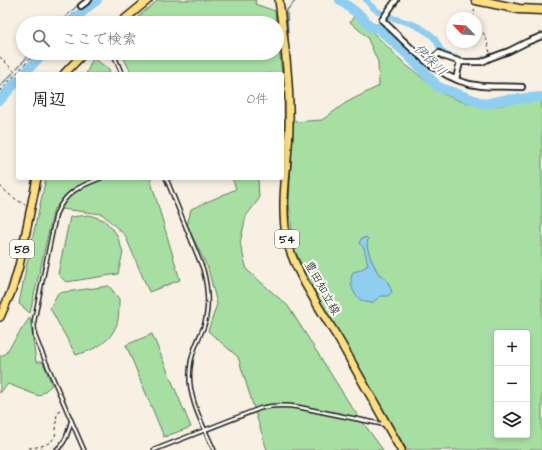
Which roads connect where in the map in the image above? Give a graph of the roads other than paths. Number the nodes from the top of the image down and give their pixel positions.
1 (89, 0) edge
2 (148, 0) edge
3 (279, 0) edge
4 (396, 0) edge
5 (476, 0) edge
6 (497, 2) edge
7 (81, 6) road end
8 (542, 10) edge
9 (129, 16) edge
10 (281, 16) edge
11 (542, 36) edge
12 (284, 46) edge
13 (77, 60) edge
14 (116, 60) edge
15 (460, 62) junction
16 (428, 63) junction
17 (66, 72) edge
18 (121, 72) edge
19 (456, 79) junction
20 (522, 87) dead end
21 (37, 180) edge
22 (97, 180) edge
23 (167, 180) edge
24 (0, 317) edge
25 (71, 421) junction
26 (387, 426) junction
27 (206, 430) junction
28 (56, 450) edge
29 (84, 450) edge
30 (154, 450) edge
31 (214, 450) edge
32 (401, 450) edge

1 - 7 street
2 - 9 main road
3 - 10 main road, 豊田知立線 / 54
4 - 16 street
5 - 6 highway
6 - 8 highway
11 - 15 street
12 - 26 main road, 豊田知立線 / 54
13 - 17 main road
14 - 18 lane
15 - 16 street
15 - 19 street
16 - 19 street
19 - 20 street
21 - 24 main road, 58
22 - 25 lane
23 - 27 lane
25 - 28 lane
25 - 29 lane
26 - 27 lane
26 - 32 main road, 豊田知立線 / 54
27 - 30 lane
27 - 31 lane

